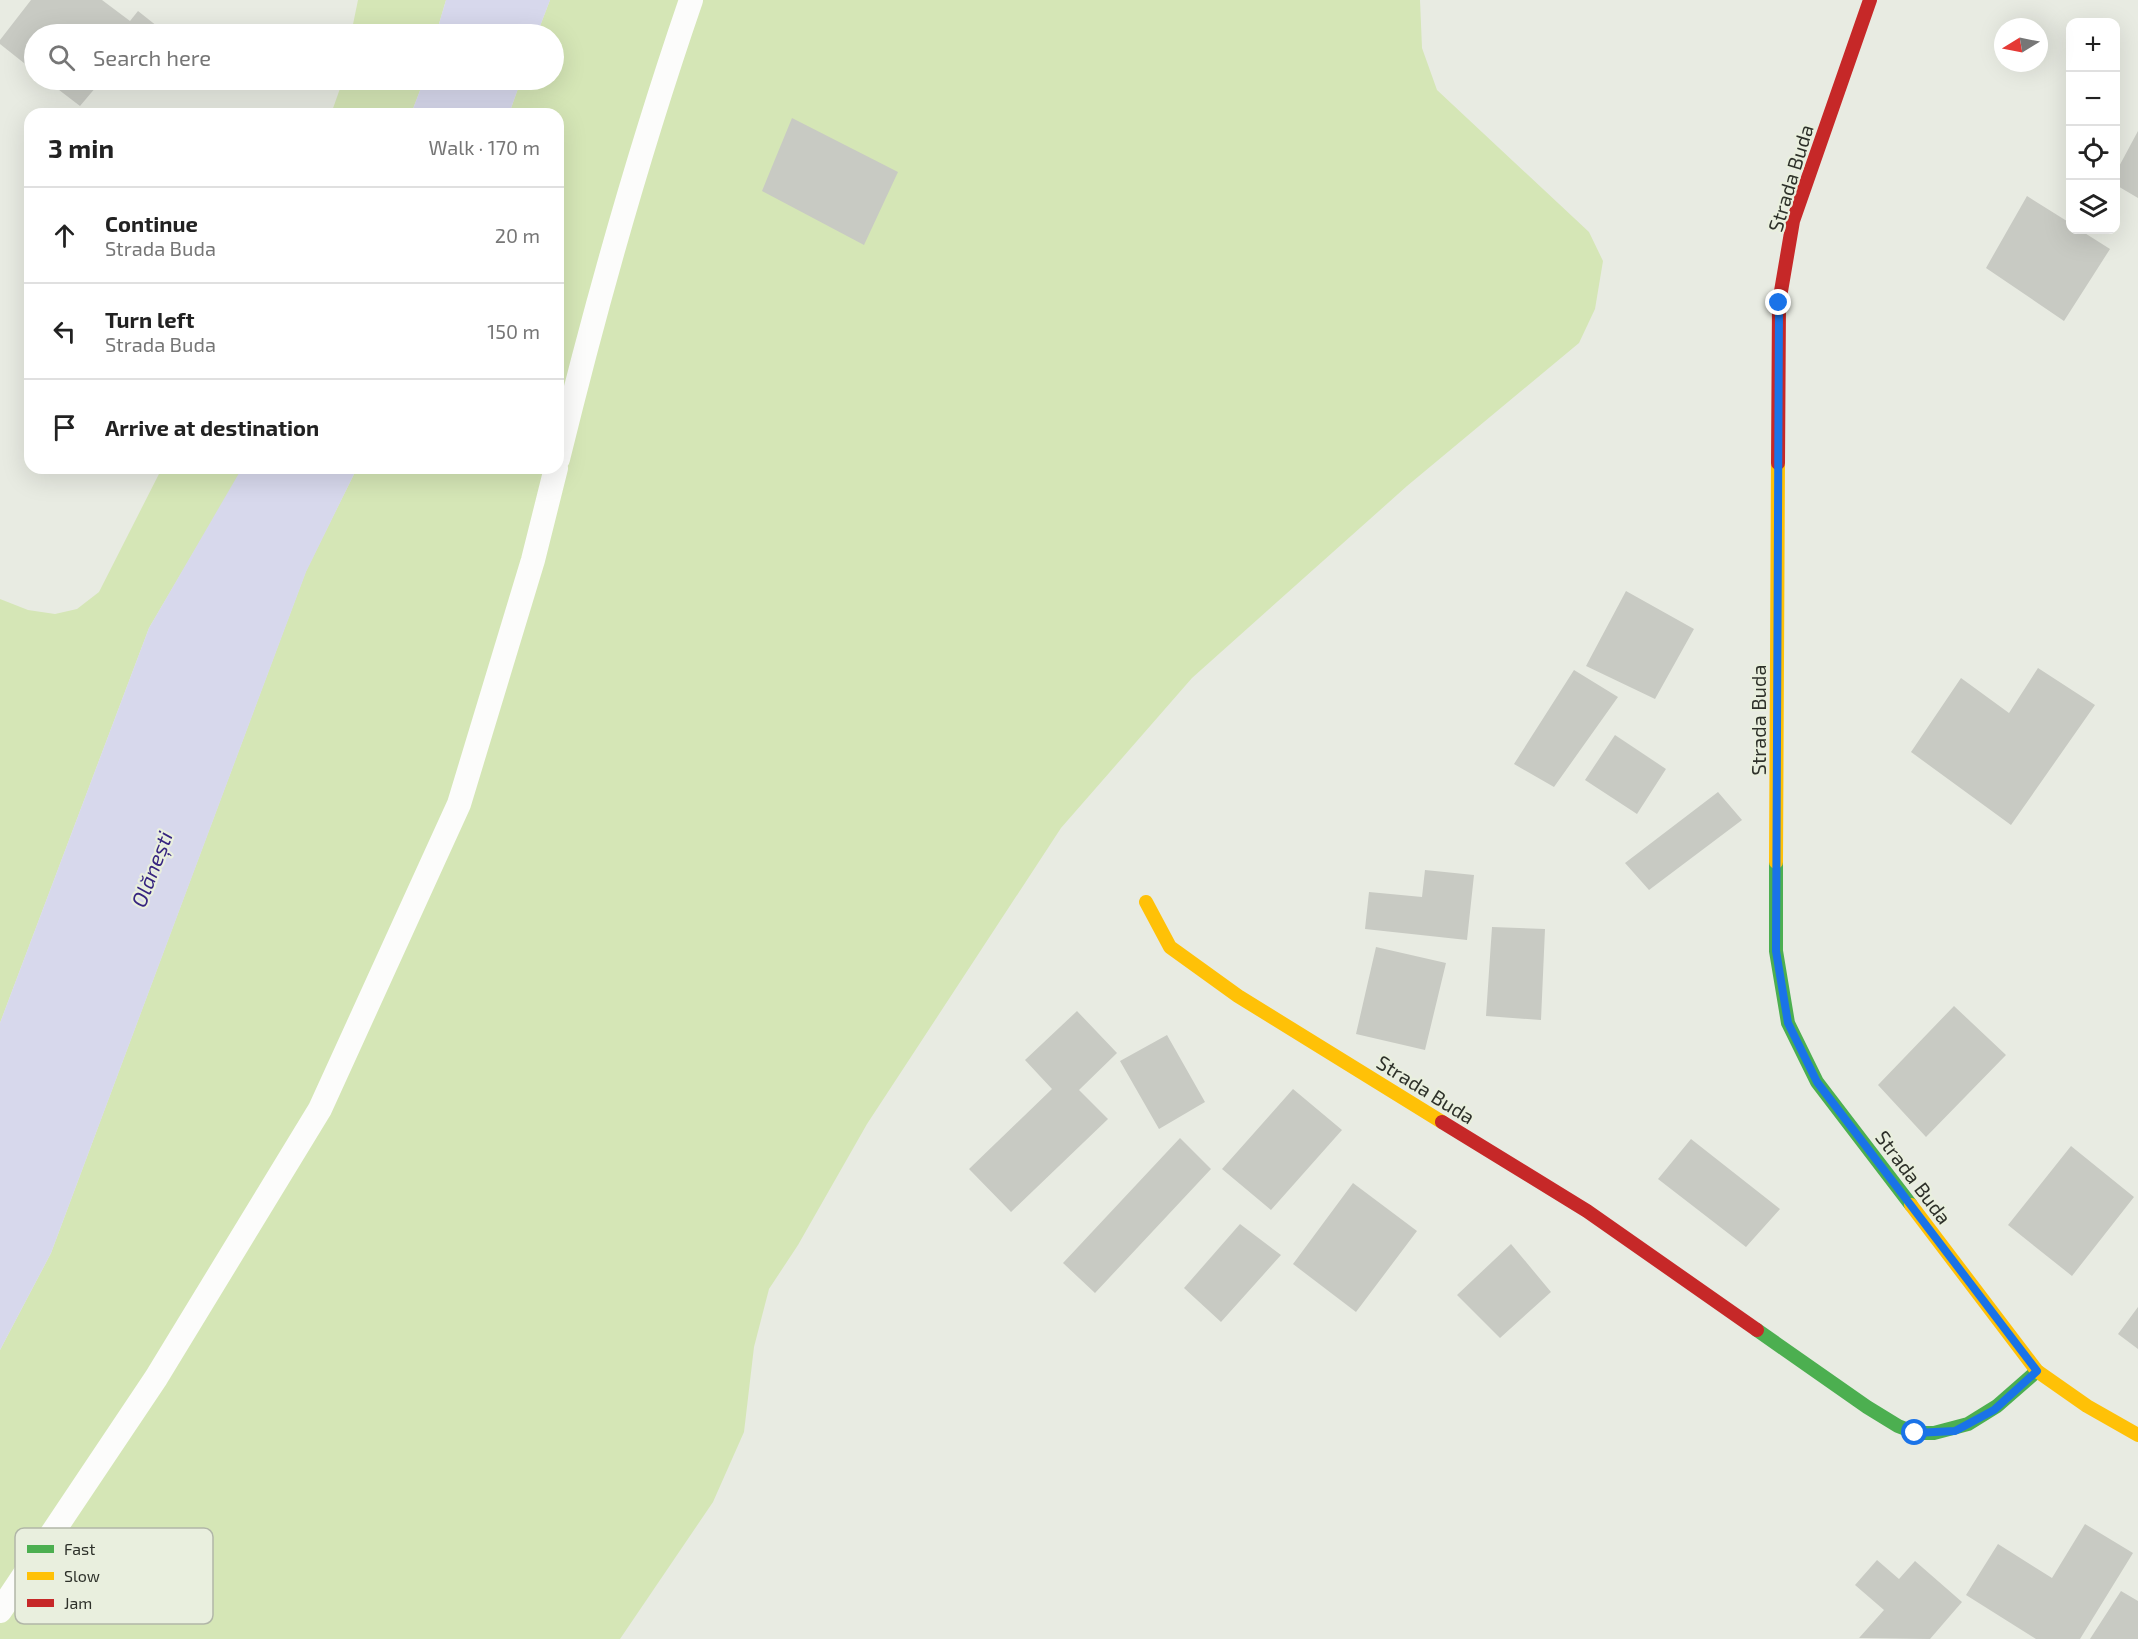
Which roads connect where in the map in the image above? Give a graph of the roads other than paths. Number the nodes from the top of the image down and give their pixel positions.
1 (691, 0) edge
2 (1870, 0) edge
3 (564, 434) edge
4 (555, 474) edge
5 (1146, 902) dead end
6 (2037, 1371) junction
7 (2138, 1435) edge
8 (56, 1528) edge
9 (15, 1589) edge
10 (0, 1611) edge

1 - 3 lane
2 - 6 street, Strada Buda
4 - 8 lane
5 - 6 street, Strada Buda
6 - 7 street, Strada Buda
9 - 10 lane

